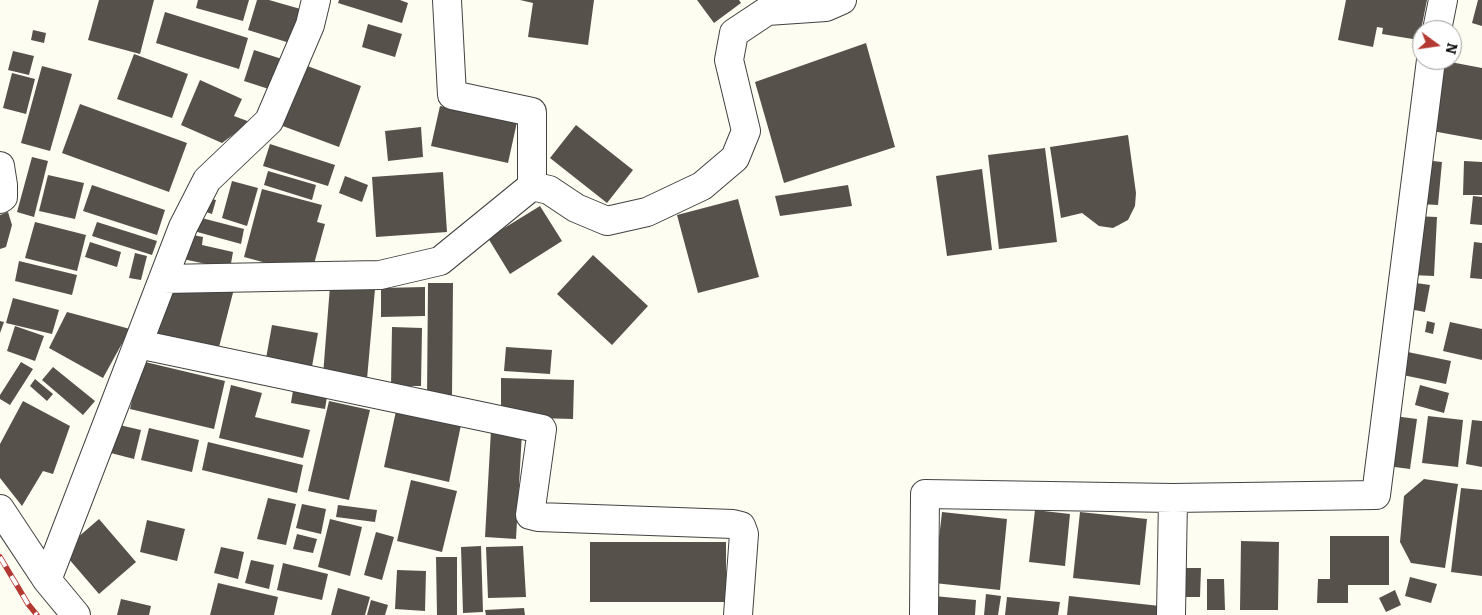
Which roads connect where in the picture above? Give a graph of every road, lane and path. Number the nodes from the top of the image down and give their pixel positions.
1 (316, 0) edge
2 (447, 0) edge
3 (842, 0) edge
4 (1443, 0) edge
5 (1439, 20) edge
6 (1430, 70) edge
7 (0, 166) edge
8 (532, 186) junction
9 (0, 199) edge
10 (163, 279) junction
11 (138, 344) junction
12 (1173, 498) junction
13 (0, 510) edge
14 (47, 580) junction
15 (76, 615) edge
16 (738, 615) edge
17 (924, 615) edge
18 (1171, 615) edge

1 - 10 street
2 - 8 street
3 - 8 street
4 - 5 street
6 - 12 street
7 - 9 street
8 - 10 street
10 - 11 street
11 - 14 street
11 - 16 street
12 - 17 street
12 - 18 street
13 - 14 street
14 - 15 street

